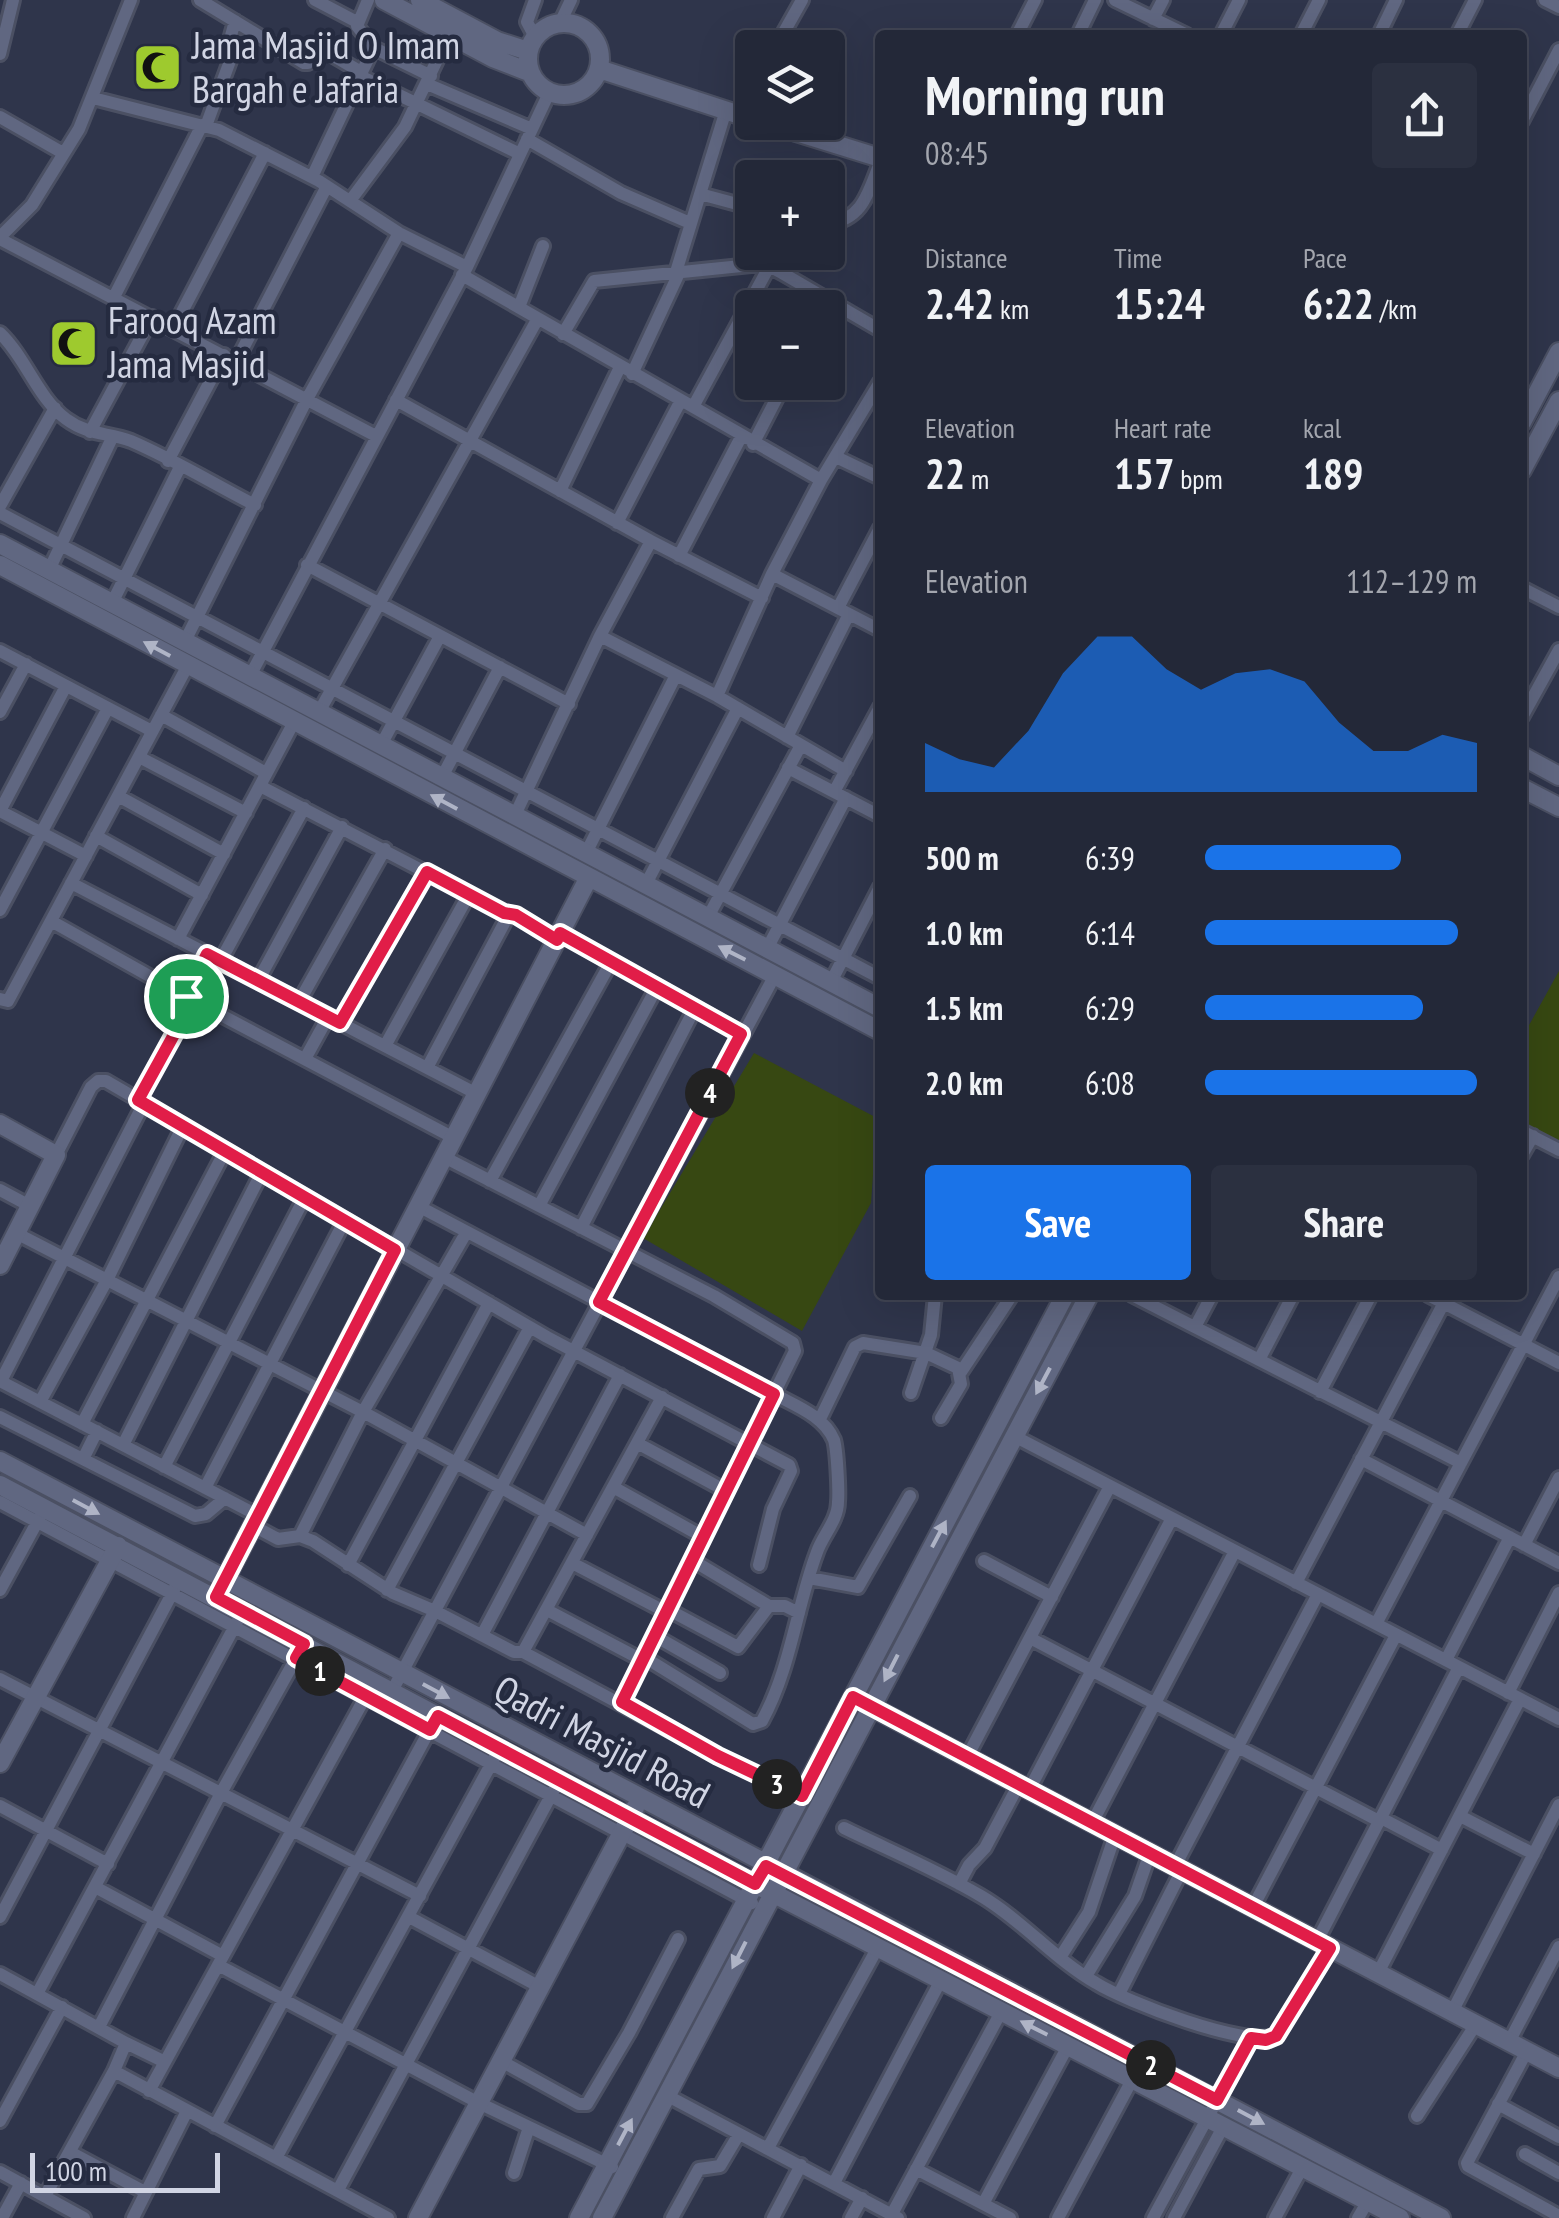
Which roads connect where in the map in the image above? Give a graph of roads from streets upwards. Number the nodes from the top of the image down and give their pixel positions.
1 (13, 0) edge
2 (132, 0) edge
3 (200, 0) edge
4 (314, 0) edge
5 (368, 0) edge
6 (384, 0) edge
7 (420, 0) edge
8 (535, 0) edge
9 (570, 0) edge
10 (802, 0) edge
11 (1035, 0) edge
12 (1095, 0) edge
13 (1115, 0) edge
14 (1163, 0) edge
15 (1239, 0) edge
16 (1320, 0) edge
17 (1396, 0) edge
18 (1475, 0) edge
19 (1545, 0) edge
20 (406, 5) edge
21 (1559, 7) edge
22 (229, 11) edge
23 (4, 17) edge
24 (357, 22) junction
25 (560, 23) junction
26 (1158, 26) edge
27 (785, 30) edge
28 (1019, 30) edge
29 (1080, 30) edge
30 (1224, 30) edge
31 (1304, 30) edge
32 (1381, 30) edge
33 (1460, 30) edge
34 (449, 35) junction
35 (531, 44) junction
36 (370, 46) junction
37 (1559, 50) edge
38 (0, 54) edge
39 (599, 69) junction
40 (529, 72) junction
41 (360, 74) junction
42 (429, 80) junction
43 (548, 93) junction
44 (93, 98) junction
45 (417, 106) junction
46 (1527, 111) edge
47 (735, 113) edge
48 (0, 118) edge
49 (735, 122) edge
50 (204, 126) junction
51 (530, 134) junction
52 (818, 140) edge
53 (265, 153) junction
54 (63, 154) junction
55 (520, 154) junction
56 (875, 159) edge
57 (875, 172) edge
58 (312, 178) junction
59 (327, 186) junction
60 (700, 194) junction
61 (350, 201) junction
62 (735, 203) edge
63 (845, 221) edge
64 (690, 223) junction
65 (399, 232) junction
66 (0, 238) edge
67 (543, 246) dead end
68 (735, 268) edge
69 (765, 270) edge
70 (773, 270) edge
71 (464, 271) junction
72 (678, 272) junction
73 (804, 290) edge
74 (114, 297) junction
75 (519, 306) junction
76 (845, 313) edge
77 (152, 317) junction
78 (536, 320) junction
79 (174, 328) junction
80 (875, 328) edge
81 (563, 334) junction
82 (4, 337) edge
83 (1559, 352) edge
84 (0, 357) edge
85 (230, 358) junction
86 (626, 371) junction
87 (875, 391) edge
88 (307, 399) junction
89 (396, 400) junction
90 (773, 400) edge
91 (686, 404) junction
92 (1558, 405) edge
93 (55, 408) junction
94 (1527, 413) edge
95 (90, 432) junction
96 (113, 436) junction
97 (376, 436) junction
98 (468, 440) junction
99 (747, 440) junction
100 (836, 457) junction
101 (1527, 457) edge
102 (174, 464) junction
103 (875, 476) edge
104 (821, 480) junction
105 (560, 491) junction
106 (255, 505) junction
107 (0, 510) edge
108 (617, 523) junction
109 (875, 540) edge
110 (651, 542) junction
111 (0, 544) edge
112 (61, 545) junction
113 (679, 556) junction
114 (0, 565) edge
115 (307, 565) junction
116 (49, 570) junction
117 (772, 574) junction
118 (124, 578) junction
119 (1527, 591) edge
120 (762, 598) junction
121 (378, 602) junction
122 (112, 603) junction
123 (1559, 607) edge
124 (844, 611) junction
125 (198, 617) junction
126 (875, 627) edge
127 (440, 636) junction
128 (600, 636) junction
129 (185, 641) junction
130 (1559, 650) edge
131 (0, 651) edge
132 (263, 651) junction
133 (26, 664) junction
134 (188, 665) junction
135 (500, 667) junction
136 (676, 674) junction
137 (250, 676) junction
138 (66, 686) junction
139 (331, 688) junction
140 (717, 696) junction
141 (569, 704) junction
142 (108, 708) junction
143 (738, 708) junction
144 (1527, 708) edge
145 (0, 712) edge
146 (319, 712) junction
147 (161, 715) junction
148 (875, 716) edge
149 (294, 722) junction
150 (394, 722) junction
151 (152, 731) junction
152 (787, 737) junction
153 (381, 745) junction
154 (800, 745) junction
155 (454, 754) junction
156 (138, 757) junction
157 (1527, 759) edge
158 (788, 768) junction
159 (846, 771) junction
160 (1559, 776) edge
161 (442, 777) junction
162 (263, 780) junction
163 (527, 790) junction
164 (1527, 791) edge
165 (118, 796) junction
166 (840, 796) junction
167 (1559, 807) edge
168 (304, 808) junction
169 (0, 811) edge
170 (246, 813) junction
171 (875, 814) edge
172 (515, 815) junction
173 (342, 827) junction
174 (598, 829) junction
175 (42, 833) junction
176 (96, 836) junction
177 (385, 849) junction
178 (586, 853) junction
179 (224, 854) junction
180 (86, 856) junction
181 (658, 861) junction
182 (427, 872) junction
183 (588, 879) junction
184 (71, 884) junction
185 (646, 884) junction
186 (469, 894) junction
187 (720, 894) junction
188 (202, 895) junction
189 (875, 896) edge
190 (0, 910) edge
191 (510, 914) junction
192 (708, 917) junction
193 (52, 921) junction
194 (780, 925) junction
195 (559, 936) junction
196 (178, 939) junction
197 (767, 948) junction
198 (207, 954) junction
199 (843, 958) junction
200 (221, 960) junction
201 (611, 962) junction
202 (775, 975) junction
203 (875, 975) edge
204 (258, 980) junction
205 (831, 982) junction
206 (657, 987) junction
207 (189, 998) junction
208 (0, 999) edge
209 (300, 1002) junction
210 (875, 1005) edge
211 (695, 1008) junction
212 (334, 1020) junction
213 (875, 1028) edge
214 (741, 1034) junction
215 (385, 1046) junction
216 (306, 1058) junction
217 (427, 1068) junction
218 (477, 1094) junction
219 (141, 1102) junction
220 (0, 1124) edge
221 (183, 1126) junction
222 (1528, 1133) edge
223 (452, 1137) junction
224 (225, 1150) junction
225 (1559, 1150) edge
226 (56, 1154) junction
227 (444, 1156) junction
228 (262, 1172) junction
229 (490, 1181) junction
230 (0, 1190) edge
231 (305, 1197) junction
232 (30, 1206) junction
233 (418, 1206) junction
234 (539, 1206) junction
235 (345, 1220) junction
236 (580, 1228) junction
237 (466, 1232) junction
238 (16, 1233) junction
239 (395, 1250) junction
240 (627, 1251) junction
241 (64, 1257) junction
242 (0, 1265) edge
243 (440, 1276) junction
244 (1559, 1277) edge
245 (107, 1280) junction
246 (147, 1300) junction
247 (934, 1300) edge
248 (1009, 1300) edge
249 (1062, 1300) edge
250 (1086, 1300) edge
251 (1142, 1300) edge
252 (1210, 1300) edge
253 (1290, 1300) edge
254 (1369, 1300) edge
255 (1445, 1300) edge
256 (1448, 1300) edge
257 (599, 1302) junction
258 (488, 1303) junction
259 (189, 1322) junction
260 (530, 1327) junction
261 (1196, 1327) junction
262 (229, 1342) junction
263 (1523, 1345) junction
264 (573, 1350) junction
265 (926, 1352) junction
266 (1259, 1360) junction
267 (270, 1364) junction
268 (1559, 1364) edge
269 (961, 1372) junction
270 (620, 1375) junction
271 (1, 1381) edge
272 (322, 1391) junction
273 (1320, 1392) junction
274 (910, 1393) dead end
275 (774, 1394) junction
276 (662, 1397) junction
277 (40, 1402) junction
278 (363, 1412) junction
279 (0, 1417) edge
280 (941, 1418) dead end
281 (820, 1419) junction
282 (1380, 1423) junction
283 (82, 1424) junction
284 (97, 1431) junction
285 (1014, 1436) junction
286 (415, 1440) junction
287 (637, 1443) junction
288 (750, 1443) junction
289 (123, 1445) junction
290 (83, 1459) junction
291 (1362, 1460) junction
292 (0, 1461) edge
293 (456, 1462) junction
294 (1461, 1462) junction
295 (164, 1467) junction
296 (1559, 1478) edge
297 (0, 1485) edge
298 (501, 1486) junction
299 (614, 1486) junction
300 (1110, 1486) junction
301 (205, 1488) junction
302 (726, 1492) junction
303 (910, 1496) dead end
304 (225, 1498) junction
305 (1441, 1501) junction
306 (0, 1502) edge
307 (546, 1512) junction
308 (41, 1515) junction
309 (1172, 1518) junction
310 (255, 1520) junction
311 (300, 1536) junction
312 (587, 1536) junction
313 (703, 1537) junction
314 (1510, 1537) junction
315 (1524, 1545) junction
316 (1234, 1550) junction
317 (113, 1554) junction
318 (692, 1560) junction
319 (984, 1561) dead end
320 (572, 1563) junction
321 (1559, 1563) edge
322 (759, 1564) dead end
323 (348, 1565) junction
324 (809, 1578) junction
325 (225, 1580) junction
326 (1296, 1582) junction
327 (176, 1587) junction
328 (0, 1590) edge
329 (387, 1590) junction
330 (1559, 1592) edge
331 (1318, 1594) junction
332 (1052, 1596) junction
333 (216, 1597) junction
334 (770, 1606) junction
335 (547, 1610) junction
336 (435, 1611) junction
337 (667, 1611) junction
338 (799, 1612) junction
339 (239, 1619) junction
340 (1376, 1624) junction
341 (482, 1635) junction
342 (1396, 1635) junction
343 (654, 1636) junction
344 (1030, 1638) junction
345 (300, 1651) junction
346 (523, 1652) junction
347 (644, 1659) junction
348 (1452, 1664) junction
349 (1092, 1670) junction
350 (402, 1673) junction
351 (720, 1673) dead end
352 (0, 1679) edge
353 (370, 1688) junction
354 (392, 1691) junction
355 (1514, 1696) junction
356 (35, 1697) junction
357 (853, 1697) junction
358 (622, 1702) junction
359 (1154, 1703) junction
360 (871, 1706) junction
361 (1559, 1719) edge
362 (434, 1723) junction
363 (99, 1730) junction
364 (1238, 1747) junction
365 (496, 1756) junction
366 (967, 1757) junction
367 (162, 1762) junction
368 (0, 1763) edge
369 (556, 1787) junction
370 (1024, 1787) junction
371 (1316, 1788) junction
372 (221, 1793) junction
373 (802, 1796) junction
374 (640, 1799) junction
375 (1559, 1805) edge
376 (0, 1806) edge
377 (1460, 1816) junction
378 (1380, 1819) junction
379 (1092, 1822) junction
380 (626, 1825) junction
381 (844, 1828) dead end
382 (292, 1830) junction
383 (46, 1832) junction
384 (1115, 1835) junction
385 (1442, 1850) junction
386 (1150, 1853) junction
387 (1534, 1854) junction
388 (356, 1863) junction
389 (108, 1864) junction
390 (1178, 1868) junction
391 (774, 1870) junction
392 (959, 1884) junction
393 (95, 1887) junction
394 (420, 1896) junction
395 (759, 1897) junction
396 (1253, 1907) junction
397 (0, 1917) edge
398 (409, 1917) junction
399 (155, 1920) junction
400 (678, 1939) dead end
401 (1324, 1945) junction
402 (878, 1947) junction
403 (1559, 1947) edge
404 (468, 1949) junction
405 (1062, 1956) junction
406 (220, 1961) junction
407 (1378, 1973) junction
408 (0, 1974) edge
409 (1086, 1976) junction
410 (940, 1980) junction
411 (540, 1987) junction
412 (38, 1994) junction
413 (1119, 1994) junction
414 (283, 1999) junction
415 (62, 2007) junction
416 (1001, 2012) junction
417 (1452, 2012) junction
418 (1476, 2024) junction
419 (99, 2028) junction
420 (346, 2032) junction
421 (1251, 2038) junction
422 (126, 2043) junction
423 (1068, 2046) junction
424 (1518, 2046) junction
425 (501, 2061) junction
426 (165, 2062) junction
427 (406, 2064) junction
428 (1559, 2068) edge
429 (114, 2072) junction
430 (1132, 2080) junction
431 (150, 2090) junction
432 (666, 2096) junction
433 (1217, 2100) junction
434 (479, 2102) junction
435 (1498, 2104) junction
436 (187, 2111) junction
437 (1417, 2116) dead end
438 (0, 2121) edge
439 (1215, 2123) junction
440 (215, 2126) junction
441 (529, 2127) junction
442 (740, 2134) junction
443 (1559, 2138) edge
444 (768, 2148) junction
445 (70, 2152) junction
446 (1525, 2154) dead end
447 (276, 2158) junction
448 (801, 2166) junction
449 (1302, 2168) junction
450 (616, 2169) junction
451 (916, 2169) junction
452 (0, 2172) edge
453 (514, 2172) dead end
454 (1559, 2173) edge
455 (20, 2183) junction
456 (834, 2183) junction
457 (338, 2190) junction
458 (146, 2192) junction
459 (45, 2196) junction
460 (862, 2198) junction
461 (1368, 2200) junction
462 (984, 2204) junction
463 (895, 2216) edge
464 (1559, 2216) edge
465 (2, 2218) edge
466 (84, 2218) edge
467 (132, 2218) edge
468 (388, 2218) edge
469 (418, 2218) edge
470 (580, 2218) edge
471 (602, 2218) edge
472 (672, 2218) edge
473 (773, 2218) edge
474 (852, 2218) edge
475 (1010, 2218) edge
476 (1058, 2218) edge
477 (1153, 2218) edge
478 (1174, 2218) edge
479 (1275, 2218) edge
480 (1358, 2218) edge
481 (1400, 2218) edge
482 (1441, 2218) edge

1 - 23 street
2 - 44 street
3 - 22 street
4 - 24 street
5 - 24 street
6 - 20 street
7 - 35 street
8 - 35 street
9 - 25 street
10 - 27 street
11 - 28 street
12 - 29 street
13 - 26 street
14 - 26 street
15 - 30 street
16 - 31 street
17 - 32 street
18 - 33 street
19 - 21 street
20 - 34 street
22 - 41 street
22 - 50 street
23 - 38 street
24 - 36 street
25 - 35 street
25 - 39 street
34 - 40 street
34 - 42 street
35 - 40 street
36 - 41 street
36 - 42 street
37 - 46 street
39 - 43 street
39 - 47 street
40 - 43 street
41 - 45 street
41 - 58 street
42 - 45 street
42 - 51 street
43 - 51 street
44 - 50 street
44 - 54 street
45 - 55 street
45 - 61 street
48 - 54 street
49 - 60 street
50 - 53 street
50 - 74 street
51 - 55 street
51 - 64 street
52 - 56 street
53 - 58 street
53 - 79 street
54 - 66 street
55 - 71 street
57 - 63 street
58 - 59 street
59 - 61 street
59 - 85 street
60 - 62 street
60 - 64 street
61 - 65 street
64 - 72 street
65 - 71 street
65 - 88 street
66 - 74 street
67 - 75 street
68 - 72 street
69 - 91 street
70 - 73 street
71 - 75 street
71 - 89 street
72 - 81 street
72 - 86 street
74 - 77 street
75 - 78 street
76 - 80 street
77 - 79 street
77 - 95 street
78 - 81 street
78 - 98 street
79 - 85 street
81 - 86 street
82 - 84 street
82 - 93 street
83 - 94 street
85 - 88 street
85 - 102 street
86 - 91 street
86 - 105 street
87 - 100 street
88 - 97 street
88 - 106 street
89 - 97 street
89 - 98 street
90 - 99 street
91 - 99 street
91 - 108 street
92 - 101 street
93 - 95 street
93 - 107 street
95 - 96 street
96 - 102 street
96 - 112 street
97 - 115 street
98 - 105 street
98 - 121 street
99 - 104 street
99 - 113 street
100 - 103 street
100 - 104 street
102 - 106 street
102 - 118 street
104 - 117 street
105 - 108 street
106 - 125 street
107 - 112 street
108 - 110 street
109 - 124 street
110 - 113 street
110 - 128 street
111 - 116 street
112 - 116 street
112 - 118 street
113 - 120 street
134 -> 114 street
115 - 121 street
115 - 132 street
116 - 122 street
117 - 120 street
117 - 124 street
118 - 122 street
118 - 125 street
119 - 123 street
120 - 140 street
121 - 127 street
121 - 139 street
122 - 129 street
124 - 126 street
124 - 152 street
125 - 129 street
125 - 132 street
127 - 135 street
127 - 150 street
128 - 136 street
128 - 141 street
129 - 137 street
130 - 144 street
131 - 133 street
132 - 137 street
132 - 139 street
133 - 138 street
133 - 145 street
134 - 147 street
134 - 149 street
135 - 141 street
135 - 155 street
136 - 140 street
136 - 174 street
137 - 146 street
138 - 142 street
138 - 169 street
139 - 146 street
139 - 150 street
140 - 143 street
141 - 163 street
142 - 151 street
142 - 175 street
143 - 152 street
143 - 181 street
146 - 153 street
147 - 151 street
147 - 162 street
148 - 159 street
149 - 162 street
183 -> 149 street
150 - 153 street
150 - 155 street
151 - 156 street
152 - 154 street
153 - 161 street
154 - 158 street
154 - 159 street
155 - 161 street
155 - 163 street
156 - 165 street
156 - 170 street
157 - 160 street
158 - 166 street
158 - 187 street
159 - 166 street
161 - 172 street
162 - 168 street
162 - 170 street
163 - 172 street
163 - 174 street
164 - 167 street
165 - 176 street
165 - 179 street
166 - 171 street
166 - 194 street
168 - 173 street
168 - 200 street
169 - 175 street
170 - 179 street
172 - 178 street
173 - 177 street
173 - 204 street
174 - 178 street
174 - 181 street
175 - 180 street
175 - 190 street
176 - 180 street
176 - 188 street
177 - 182 street
177 - 209 street
178 - 185 street
179 - 188 street
180 - 184 street
181 - 185 street
181 - 187 street
182 - 186 street
182 - 212 street
183 - 195 street
202 -> 183 street
184 - 193 street
184 - 196 street
185 - 192 street
186 - 191 street
186 - 215 street
187 - 192 street
187 - 194 street
188 - 196 street
189 - 199 street
191 - 195 street
191 - 217 street
192 - 197 street
193 - 207 street
193 - 208 street
194 - 197 street
194 - 199 street
195 - 201 street
195 - 218 street
196 - 198 street
197 - 205 street
198 - 200 street
198 - 207 street
199 - 203 street
199 - 205 street
200 - 204 street
201 - 206 street
201 - 229 street
202 - 213 street
202 - 214 street
204 - 209 street
205 - 210 street
206 - 211 street
206 - 234 street
207 - 216 street
207 - 219 street
209 - 212 street
211 - 214 street
211 - 236 street
212 - 215 street
212 - 216 street
214 - 240 street
215 - 217 street
216 - 223 street
217 - 218 street
218 - 223 street
219 - 221 street
219 - 226 street
219 - 241 street
220 - 226 street
221 - 224 street
221 - 245 street
222 - 225 street
223 - 227 street
224 - 228 street
224 - 246 street
226 - 232 street
227 - 229 street
227 - 233 street
228 - 231 street
228 - 259 street
229 - 234 street
230 - 232 street
231 - 235 street
231 - 262 street
232 - 238 street
233 - 237 street
233 - 239 street
234 - 236 street
235 - 239 street
235 - 267 street
236 - 240 street
237 - 243 street
237 - 257 street
238 - 241 street
238 - 242 street
239 - 243 street
239 - 272 street
240 - 257 street
240 - 275 street
241 - 245 street
241 - 271 street
243 - 258 street
243 - 278 street
244 - 263 street
245 - 246 street
245 - 277 street
246 - 259 street
246 - 283 street
247 - 265 street
248 - 269 street
357 -> 249 street
250 -> 285 street
251 - 261 street
252 - 261 street
253 - 266 street
254 - 273 street
255 - 282 street
256 - 263 street
257 - 264 street
257 - 275 street
258 - 260 street
258 - 286 street
259 - 262 street
259 - 289 street
260 - 264 street
260 - 293 street
261 - 266 street
262 - 267 street
262 - 295 street
263 - 268 street
263 - 294 street
264 - 270 street
264 - 298 street
265 - 269 street
265 - 274 street
265 - 281 street
266 - 273 street
267 - 272 street
267 - 301 street
269 - 280 street
270 - 276 street
270 - 307 street
271 - 277 street
272 - 278 street
272 - 310 street
273 - 282 street
275 - 281 street
275 - 288 street
276 - 287 street
276 - 288 street
277 - 283 street
278 - 286 street
278 - 311 street
279 - 290 street
281 - 324 street
282 - 291 street
282 - 294 street
283 - 284 street
284 - 289 street
284 - 290 street
285 - 300 street
285 -> 360 street
286 - 293 street
286 - 323 street
287 - 299 street
287 - 302 street
288 - 302 street
288 - 322 street
289 - 295 street
290 - 304 street
291 - 305 street
291 - 326 street
292 -> 325 street, Qadri Masjid Road
293 - 298 street
293 - 329 street
294 - 305 street
295 - 301 street
296 - 315 street
297 - 308 street, Qadri Masjid Road
298 - 307 street
298 - 336 street
299 - 312 street
299 - 313 street
300 - 309 street
300 - 332 street
301 - 304 street
302 - 313 street
303 - 324 street
304 - 310 street
305 - 314 street
305 - 340 street
306 - 308 street
307 - 312 street
307 - 341 street
308 - 317 street, Qadri Masjid Road
308 - 328 street
309 - 316 street
309 - 349 street
310 - 311 street
310 - 325 street
311 - 323 street
312 - 320 street
313 - 318 street
314 - 315 street
314 - 348 street
315 - 321 street
316 - 326 street
316 - 359 street
317 - 327 street, Qadri Masjid Road
317 - 356 street
318 - 334 street
318 - 337 street
319 - 332 street
320 - 335 street
320 - 337 street
323 - 329 street
324 - 338 street
325 - 333 street
325 - 350 street, Qadri Masjid Road
326 - 331 street
327 - 333 street, Qadri Masjid Road
327 - 339 street
327 - 363 street
329 - 336 street
330 - 355 street
331 - 340 street
331 - 364 street
332 - 344 street
333 - 339 street, Qadri Masjid Road
334 - 337 street
334 - 338 street
335 - 346 street
335 - 347 street
336 - 341 street
336 - 350 street
337 - 343 street
338 - 347 street
339 - 345 street, Qadri Masjid Road
339 - 367 street
340 - 342 street
341 - 346 street
342 - 348 street
342 - 371 street
343 - 347 street
343 - 351 street
344 - 349 street
344 - 366 street
345 - 353 street, Qadri Masjid Road
345 - 372 street
346 - 358 street
347 - 358 street
348 - 355 street
348 - 378 street
349 - 359 street
349 - 370 street
350 - 354 street
350 -> 374 street, Qadri Masjid Road
352 - 356 street
353 - 354 street, Qadri Masjid Road
353 - 362 street
353 - 382 street
354 - 362 street, Qadri Masjid Road
355 - 361 street
355 - 377 street
356 - 363 street
356 - 368 street
357 - 360 street
357 - 373 street
358 - 373 street
359 - 364 street
359 - 379 street
360 - 366 street
360 - 391 street
362 - 365 street, Qadri Masjid Road
362 - 388 street
363 - 367 street
363 - 383 street
364 - 371 street
364 - 390 street
365 - 369 street, Qadri Masjid Road
365 - 394 street
366 - 370 street
367 - 372 street
367 - 389 street
369 - 380 street, Qadri Masjid Road
369 - 404 street
370 - 379 street
370 - 392 street
371 - 378 street
371 - 396 street
372 - 382 street
372 - 399 street
373 - 391 street
374 - 380 street
374 - 391 street, Qadri Masjid Road
375 - 387 street
376 - 383 street
377 - 385 street
377 - 387 street
378 - 385 street
378 - 401 street
379 - 384 street
380 - 395 street, Qadri Masjid Road
380 - 411 street
381 - 392 street
382 - 388 street
382 - 406 street
383 - 389 street
383 - 397 street
384 - 386 street
384 - 405 street
385 - 407 street
386 - 390 street
386 - 409 street
387 - 417 street
388 - 394 street
388 - 414 street
389 - 393 street
390 - 396 street
390 - 413 street
391 - 395 street
391 - 433 street, Qadri Masjid Road
392 - 405 street
393 - 399 street
393 - 412 street
394 - 398 street
395 - 402 street, Qadri Masjid Road
395 -> 432 street
450 -> 395 street
396 - 401 street
398 - 404 street
398 - 420 street
399 - 406 street
399 - 419 street
400 - 425 street
401 - 407 street
401 - 421 street
402 - 410 street, Qadri Masjid Road
402 - 444 street
403 - 424 street
404 - 411 street
404 - 427 street
405 - 409 street
406 - 414 street
406 - 426 street
407 - 417 street
408 - 412 street
409 - 413 street
410 - 416 street, Qadri Masjid Road
410 - 456 street
411 - 425 street
412 - 415 street
413 - 421 street
414 - 420 street
414 - 440 street
415 - 419 street
415 - 438 street
423 -> 416 street, Qadri Masjid Road
416 - 451 street
417 - 418 street
418 - 424 street
418 - 437 street
419 - 422 street
420 - 427 street
420 - 447 street
421 - 433 street
422 - 426 street
422 - 429 street
423 - 430 street, Qadri Masjid Road
423 - 462 street
424 - 428 street
424 - 435 street
425 - 434 street
426 - 431 street
427 - 434 street
427 - 457 street
429 - 431 street
429 - 445 street
430 - 439 street, Qadri Masjid Road
430 - 476 street
431 - 436 street
432 - 442 street
432 - 450 street
433 - 439 street
433 -> 482 street, Qadri Masjid Road
434 - 441 street
434 - 469 street
435 - 443 street
435 - 464 street
436 - 440 street
436 - 458 street
439 - 449 street, Qadri Masjid Road
439 - 477 street
439 - 478 street
440 - 447 street
441 - 450 street
441 - 453 street
442 - 444 street
442 - 472 street
444 - 448 street
445 - 458 street
445 - 459 street
446 - 454 street
447 - 457 street
448 - 456 street
448 - 473 street
449 - 461 street, Qadri Masjid Road
449 - 479 street
450 - 470 street
450 - 471 street
451 - 462 street
451 - 463 street
452 - 455 street
455 - 459 street
455 - 465 street
456 - 460 street
457 - 468 street
458 - 467 street
459 - 466 street
460 - 463 street
460 - 474 street
461 - 480 street
461 - 481 street, Qadri Masjid Road
462 - 475 street

